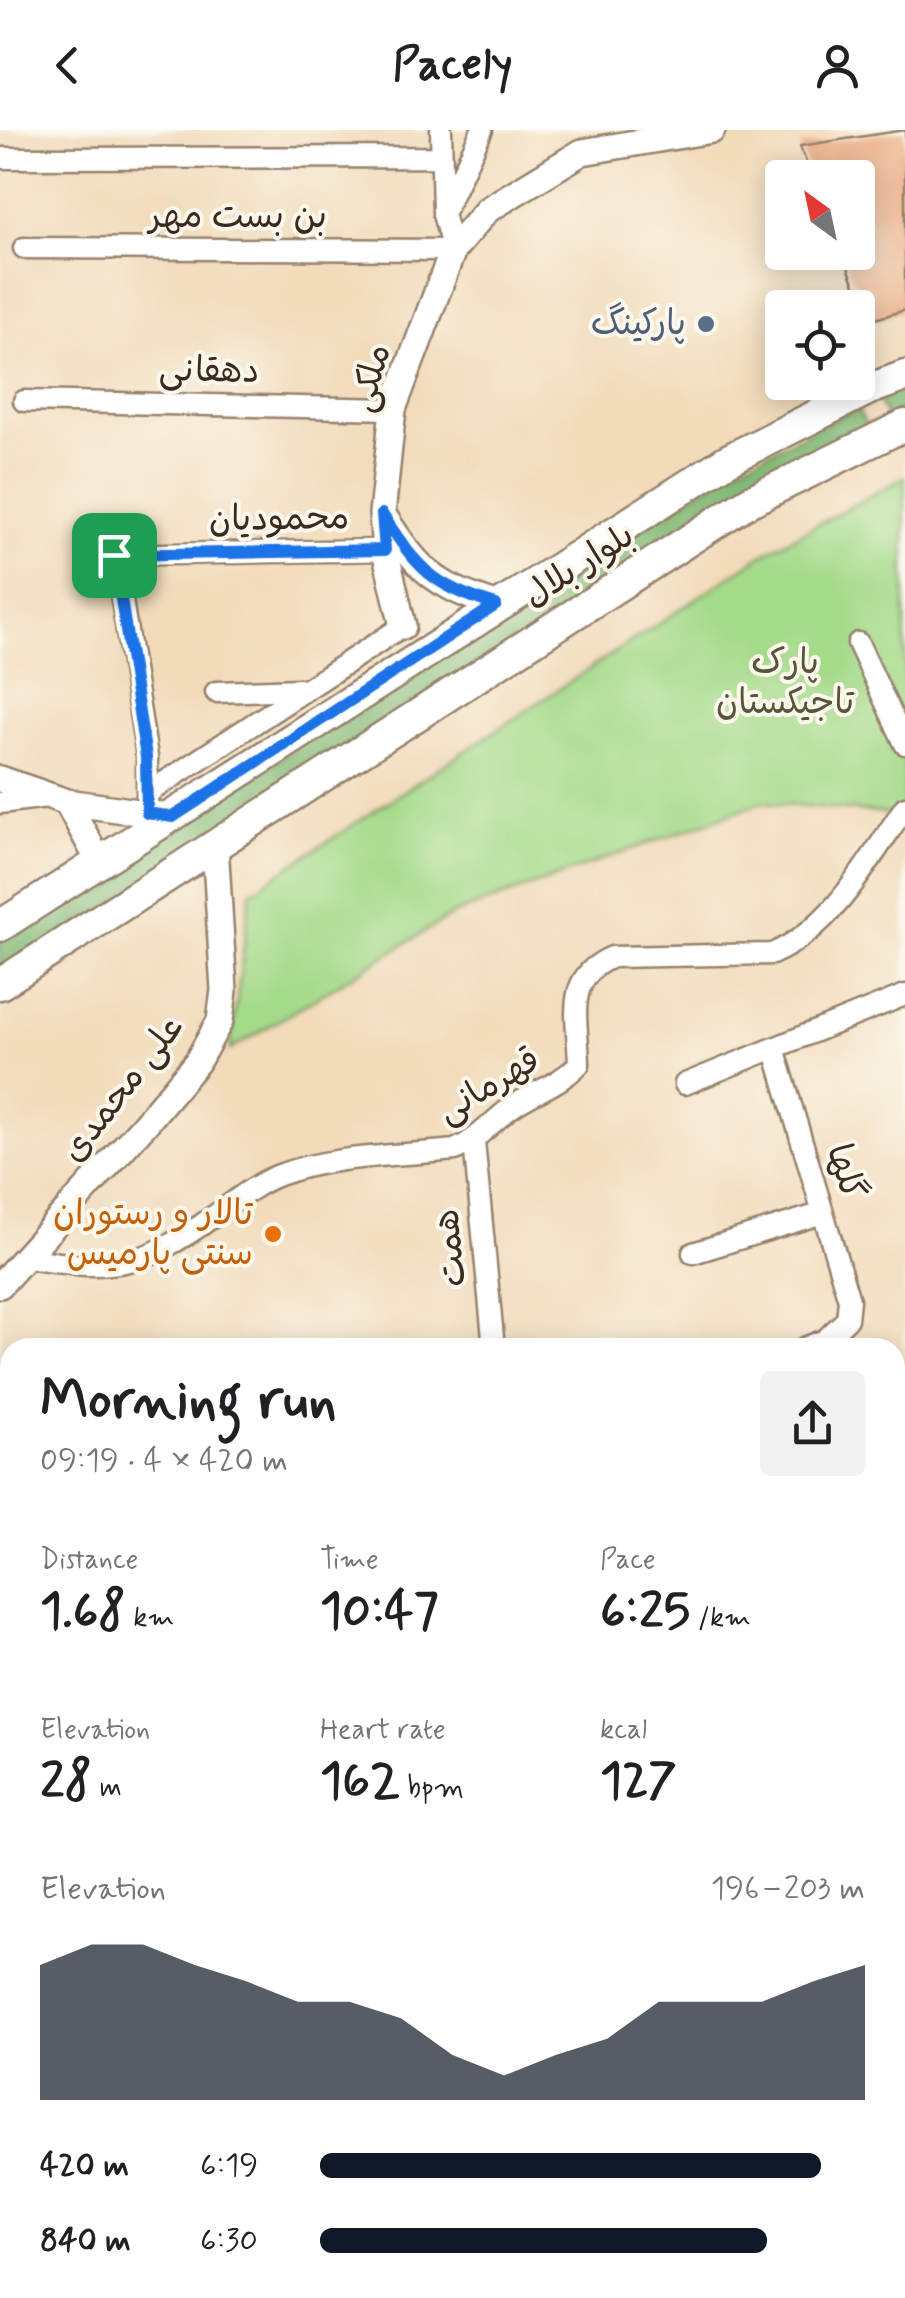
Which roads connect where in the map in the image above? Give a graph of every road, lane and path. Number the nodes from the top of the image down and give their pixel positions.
1 (441, 130) edge
2 (482, 130) edge
3 (712, 130) edge
4 (1, 158) edge
5 (440, 158) junction
6 (444, 214) junction
7 (24, 248) dead end
8 (449, 258) junction
9 (905, 376) edge
10 (24, 400) dead end
11 (393, 409) junction
12 (905, 424) edge
13 (382, 514) junction
14 (385, 550) junction
15 (496, 605) junction
16 (403, 626) joint
17 (858, 642) dead end
18 (398, 668) junction
19 (302, 689) junction
20 (216, 692) dead end
21 (426, 708) junction
22 (905, 744) edge
23 (0, 779) edge
24 (57, 800) junction
25 (0, 803) edge
26 (905, 806) edge
27 (156, 808) junction
28 (215, 844) junction
29 (100, 864) junction
30 (0, 926) edge
31 (0, 984) edge
32 (905, 996) edge
33 (775, 1051) junction
34 (685, 1084) dead end
35 (474, 1142) junction
36 (823, 1213) junction
37 (693, 1253) dead end
38 (26, 1258) junction
39 (0, 1285) edge
40 (493, 1338) edge
41 (828, 1338) edge

1 - 5 street
2 - 6 street
3 - 8 street
4 - 5 street
5 - 6 street
6 - 8 street
7 - 8 street, بن بست مهر
8 - 11 street, ملکی
9 - 15 main road, بلوار بلال
10 - 11 street, دهقانی
11 - 13 street, ملکی
12 - 21 main road, بلوار بلال
13 - 14 street, ملکی
13 - 15 street
14 - 16 street, ملکی
14 - 27 street, محمودیان
15 - 18 main road, بلوار بلال
16 - 19 street
17 - 22 street
18 - 21 main road
18 - 27 main road, بلوار بلال
19 - 20 street
19 - 27 street
21 - 28 main road, بلوار بلال
23 - 24 street
24 - 25 street
24 - 27 street
24 - 29 street
26 - 35 street, قهرمانی
27 - 29 main road, بلوار بلال
28 - 31 main road, بلوار بلال
28 - 38 street, علی محمدی
29 - 30 main road, بلوار بلال
32 - 33 street
33 - 34 street
33 - 36 street, گلها
35 - 38 street, قهرمانی
35 - 40 street, همت
36 - 37 street
36 - 41 street, گلها
38 - 39 street, علی محمدی

